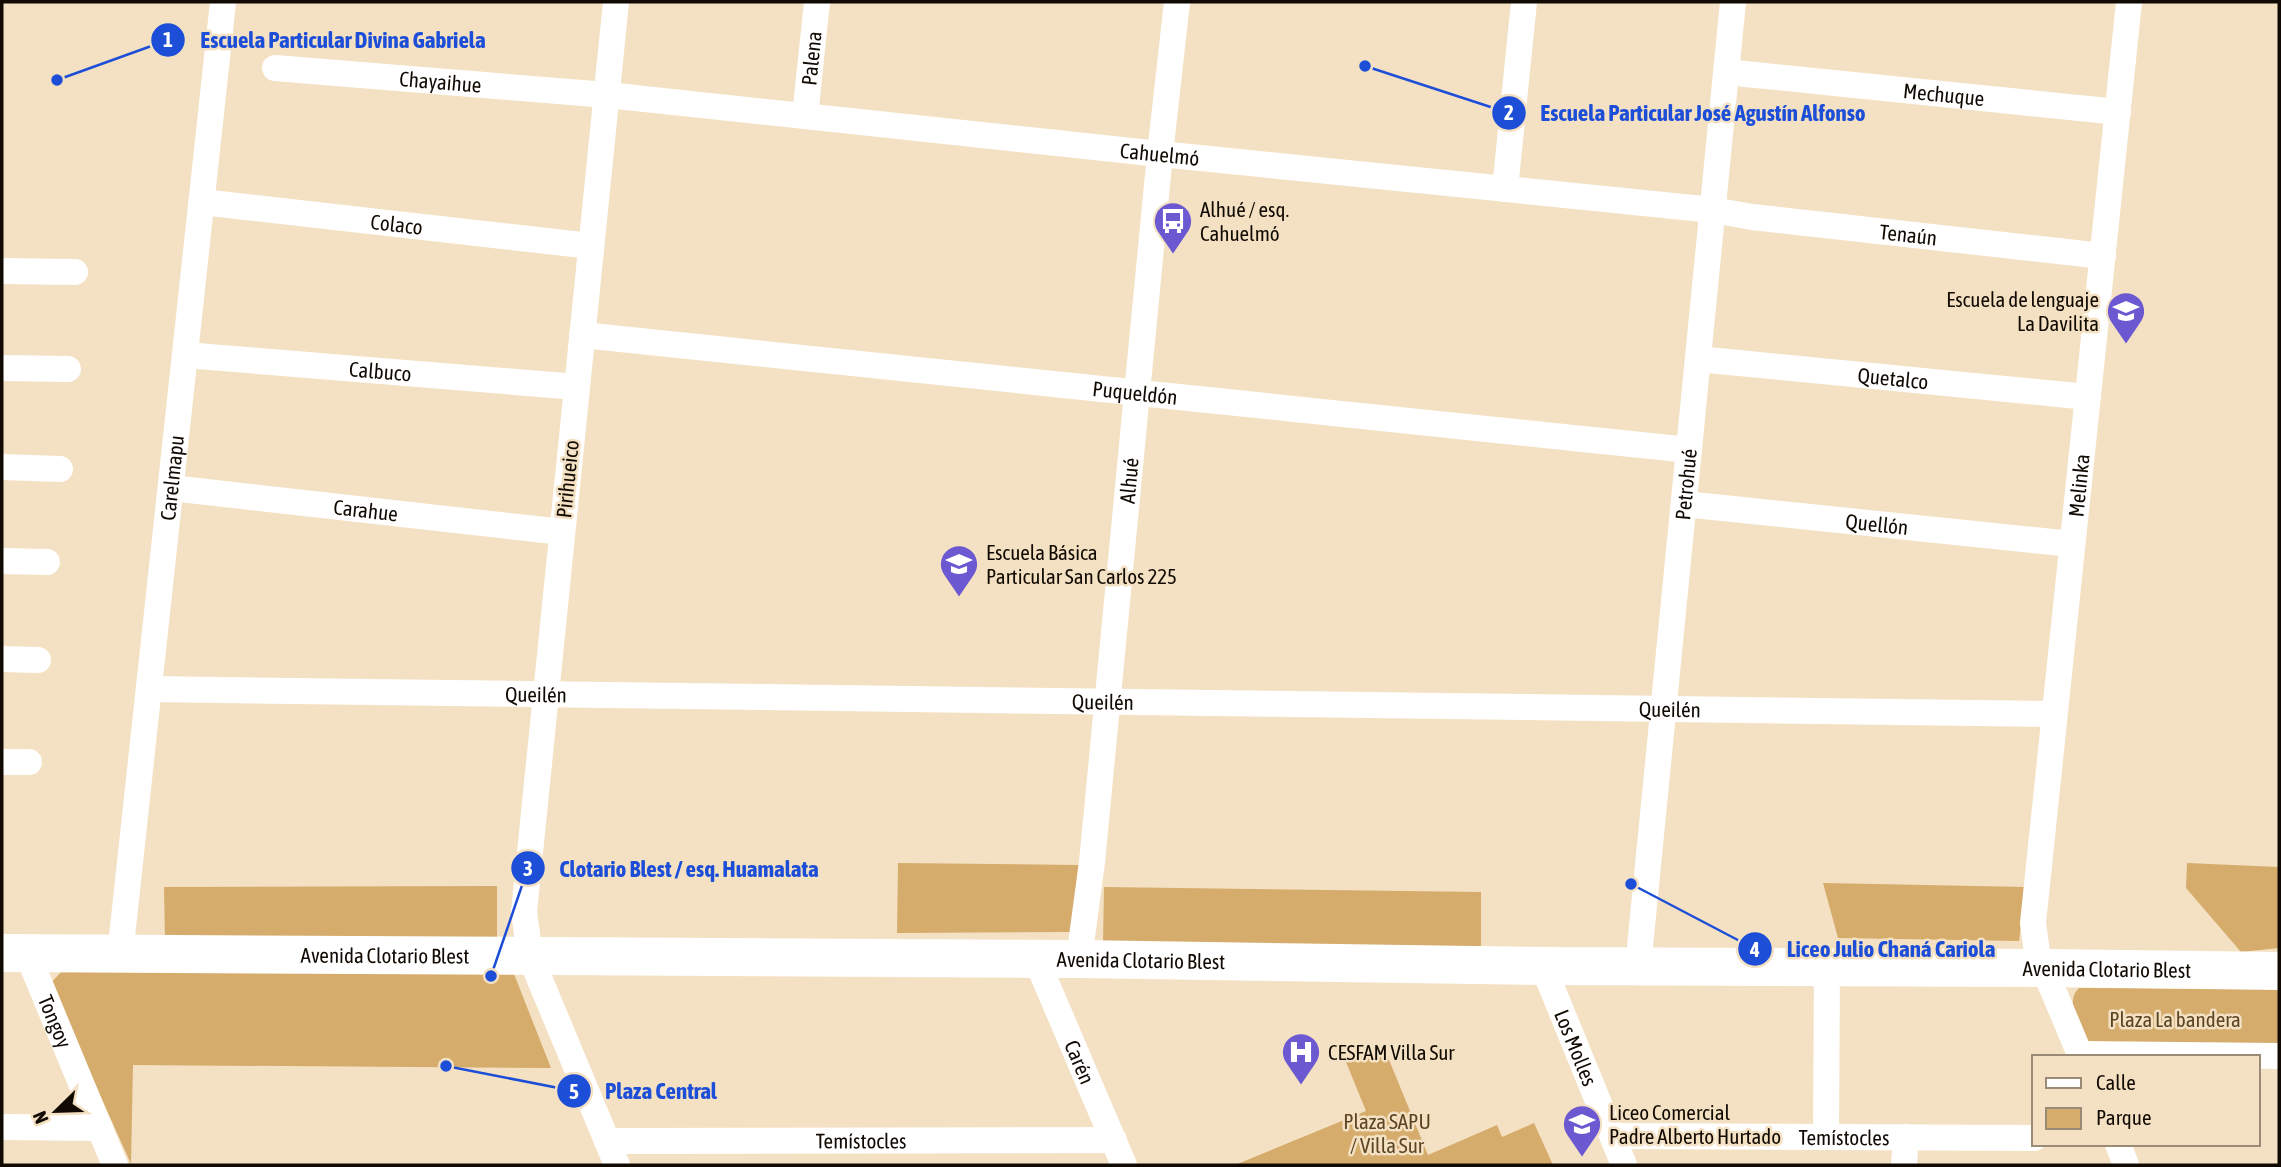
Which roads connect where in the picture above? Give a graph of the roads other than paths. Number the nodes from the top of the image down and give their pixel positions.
1 (223, 2) edge
2 (616, 2) edge
3 (817, 2) edge
4 (1177, 2) edge
5 (1524, 2) edge
6 (1733, 2) edge
7 (2129, 2) edge
8 (275, 68) dead end
9 (1726, 72) junction
10 (607, 95) junction
11 (2118, 112) junction
12 (805, 116) junction
13 (1160, 155) junction
14 (1505, 189) junction
15 (202, 202) junction
16 (1713, 210) junction
17 (591, 246) junction
18 (2103, 256) junction
19 (2, 271) edge
20 (75, 272) dead end
21 (582, 335) junction
22 (185, 355) junction
23 (1698, 359) junction
24 (2, 368) edge
25 (68, 369) dead end
26 (577, 387) junction
27 (1136, 392) junction
28 (2088, 397) junction
29 (1689, 450) junction
30 (2, 467) edge
31 (60, 469) dead end
32 (171, 488) junction
33 (1684, 504) junction
34 (562, 532) junction
35 (2073, 544) junction
36 (2, 561) edge
37 (47, 562) dead end
38 (2, 659) edge
39 (38, 660) dead end
40 (149, 689) junction
41 (545, 694) junction
42 (1105, 703) junction
43 (1664, 709) junction
44 (2054, 714) junction
45 (2, 762) edge
46 (29, 762) dead end
47 (14, 953) edge
48 (120, 956) junction
49 (530, 956) junction
50 (1036, 959) junction
51 (1079, 959) junction
52 (1543, 967) junction
53 (1638, 967) junction
54 (1827, 967) junction
55 (2044, 968) junction
56 (2279, 971) edge
57 (2081, 1055) edge
58 (2260, 1056) edge
59 (2279, 1056) edge
60 (2, 1127) edge
61 (100, 1128) junction
62 (1613, 1136) junction
63 (1826, 1137) junction
64 (1906, 1137) junction
65 (2032, 1138) edge
66 (1114, 1140) junction
67 (607, 1141) junction
68 (2119, 1146) edge
69 (115, 1165) edge
70 (617, 1165) edge
71 (1124, 1165) edge
72 (1624, 1165) edge
73 (1904, 1165) edge
74 (2126, 1165) edge

1 - 15 street, Carelmapu
2 - 10 street, Pirihueico
3 - 12 street, Palena
4 - 13 street, Alhué
5 - 14 street
6 - 9 street, Petrohué
7 - 11 street, Melinka
8 - 10 street, Chayaihue
9 - 11 street, Mechuque
9 - 16 street, Petrohué
10 - 12 street, Cahuelmó
10 - 17 street, Pirihueico
11 - 18 street, Melinka
12 - 13 street, Cahuelmó
13 - 14 street, Cahuelmó
13 - 27 street, Alhué
14 - 16 street, Cahuelmó
15 - 17 street, Colaco
15 - 22 street, Carelmapu
16 - 18 street, Tenaún
16 - 23 street, Petrohué
17 - 21 street, Pirihueico
18 - 28 street, Melinka
19 - 20 street
21 - 26 street, Pirihueico
21 - 27 street, Puqueldón
22 - 26 street, Calbuco
22 - 32 street, Carelmapu
23 - 28 street, Quetalco
23 - 29 street, Petrohué
24 - 25 street
26 - 34 street, Pirihueico
27 - 29 street, Puqueldón
27 - 42 street, Alhué
28 - 35 street, Melinka
29 - 33 street, Petrohué
30 - 31 street
32 - 34 street, Carahue
32 - 40 street, Carelmapu
33 - 35 street, Quellón
33 - 43 street, Petrohué
34 - 41 street, Pirihueico
35 - 44 street, Melinka
36 - 37 street
38 - 39 street
40 - 41 street, Queilén
40 - 48 street, Carelmapu
41 - 42 street, Queilén
41 - 49 street, Pirihueico
42 - 43 street, Queilén
42 - 51 street, Alhué
43 - 44 street, Queilén
43 - 53 street, Petrohué
44 - 55 street, Melinka
45 - 46 street
47 - 48 main road, Avenida Clotario Blest
47 - 61 street, Tongoy
48 - 49 main road, Avenida Clotario Blest
49 - 50 main road, Avenida Clotario Blest
49 - 67 street, Pirihueico
50 - 51 main road, Avenida Clotario Blest
50 - 66 street, Carén
51 - 52 main road, Avenida Clotario Blest
52 - 53 main road, Avenida Clotario Blest
52 - 62 street, Los Molles
53 - 54 main road, Avenida Clotario Blest
54 - 55 main road, Avenida Clotario Blest
54 - 63 street
55 - 56 main road, Avenida Clotario Blest
55 - 57 street, Melinka
58 - 59 street
60 - 61 street
61 - 69 street, Tongoy
62 - 63 street, Temístocles
62 - 72 street, Los Molles
63 - 64 street, Temístocles
64 - 65 street, Temístocles
64 - 73 street
66 - 67 street, Temístocles
66 - 71 street, Carén
67 - 70 street, Pirihueico
68 - 74 street

